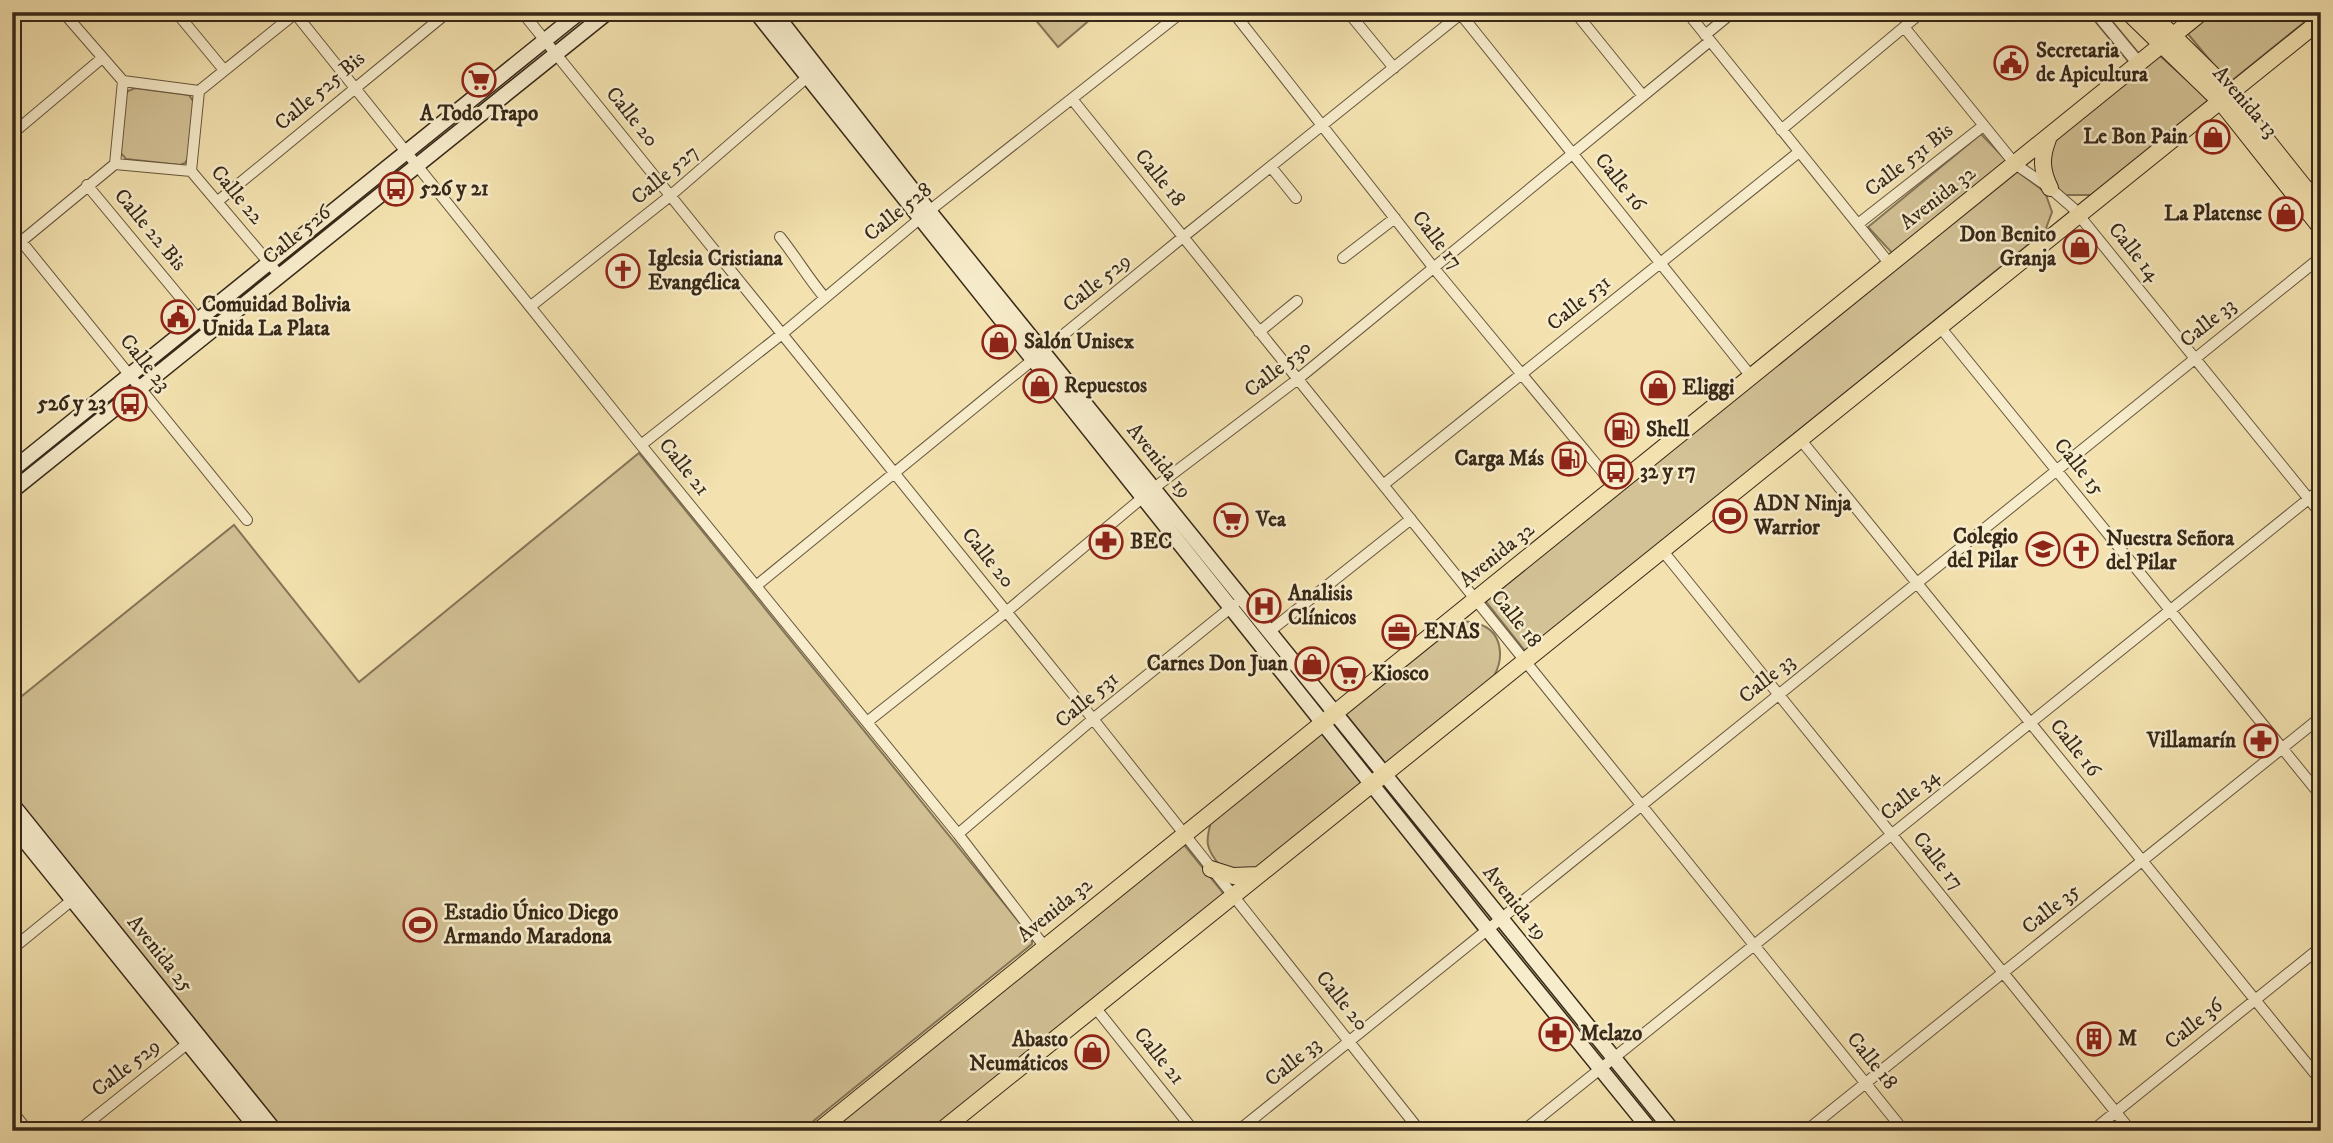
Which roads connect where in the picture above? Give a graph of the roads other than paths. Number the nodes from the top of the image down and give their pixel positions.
1 (63, 12) edge
2 (176, 12) edge
3 (448, 12) edge
4 (522, 12) edge
5 (580, 12) edge
6 (608, 12) edge
7 (755, 12) edge
8 (774, 12) edge
9 (1182, 12) edge
10 (1233, 12) edge
11 (1348, 12) edge
12 (1575, 12) edge
13 (1687, 12) edge
14 (1733, 12) edge
15 (1922, 12) edge
16 (2096, 12) edge
17 (2128, 12) edge
18 (2149, 12) edge
19 (2161, 12) edge
20 (2203, 12) edge
21 (295, 13) edge
22 (1461, 13) edge
23 (1908, 20) edge
24 (2321, 20) edge
25 (1707, 38) junction
26 (545, 41) junction
27 (2168, 41) junction
28 (557, 54) junction
29 (101, 59) junction
30 (2139, 64) junction
31 (1394, 68) junction
32 (224, 70) junction
33 (814, 73) junction
34 (123, 81) junction
35 (355, 87) junction
36 (199, 91) junction
37 (1643, 96) junction
38 (2225, 97) junction
39 (1072, 99) junction
40 (1324, 125) junction
41 (1983, 126) junction
42 (1781, 130) junction
43 (12, 134) edge
44 (2048, 139) junction
45 (1799, 152) junction
46 (406, 153) junction
47 (1573, 154) junction
48 (115, 164) junction
49 (2015, 164) junction
50 (416, 166) junction
51 (1271, 167) junction
52 (191, 171) junction
53 (88, 185) junction
54 (2050, 188) junction
55 (670, 197) junction
56 (1296, 198) dead end
57 (218, 201) junction
58 (2321, 208) edge
59 (924, 215) junction
60 (2079, 215) junction
61 (1395, 218) junction
62 (1858, 224) junction
63 (2321, 228) edge
64 (12, 230) edge
65 (780, 237) dead end
66 (1183, 237) junction
67 (22, 242) junction
68 (12, 249) edge
69 (2321, 257) edge
70 (1343, 258) dead end
71 (269, 263) junction
72 (1660, 263) junction
73 (1889, 264) junction
74 (1433, 267) junction
75 (279, 276) junction
76 (825, 298) junction
77 (1297, 301) dead end
78 (531, 306) junction
79 (199, 320) junction
80 (1940, 327) junction
81 (209, 332) junction
82 (1259, 332) junction
83 (782, 334) junction
84 (1038, 356) junction
85 (2195, 359) junction
86 (130, 375) junction
87 (1521, 375) junction
88 (1750, 376) junction
89 (1298, 379) junction
90 (140, 388) junction
91 (1800, 439) junction
92 (641, 445) junction
93 (12, 470) edge
94 (2057, 470) junction
95 (894, 472) junction
96 (1383, 485) junction
97 (1615, 487) junction
98 (2321, 489) edge
99 (12, 491) edge
100 (1149, 493) junction
101 (2308, 499) junction
102 (2321, 514) edge
103 (1411, 519) junction
104 (247, 520) dead end
105 (1662, 550) junction
106 (1917, 583) junction
107 (757, 586) junction
108 (1475, 600) junction
109 (1237, 602) junction
110 (2170, 610) junction
111 (1006, 612) junction
112 (1270, 631) junction
113 (1525, 661) junction
114 (1779, 694) junction
115 (2321, 717) edge
116 (1329, 718) junction
117 (1093, 719) junction
118 (867, 722) junction
119 (2030, 723) junction
120 (2282, 748) junction
121 (1378, 779) junction
122 (2321, 796) edge
123 (12, 804) edge
124 (1641, 805) junction
125 (12, 825) edge
126 (1184, 833) junction
127 (958, 834) junction
128 (1892, 834) junction
129 (2142, 860) junction
130 (1211, 869) junction
131 (1259, 875) junction
132 (78, 895) junction
133 (1233, 896) junction
134 (1501, 919) junction
135 (1487, 929) junction
136 (1754, 945) junction
137 (1044, 946) junction
138 (2321, 947) edge
139 (12, 949) edge
140 (2003, 972) junction
141 (2255, 1000) junction
142 (1094, 1006) junction
143 (193, 1039) junction
144 (1350, 1041) junction
145 (1614, 1058) junction
146 (1600, 1069) junction
147 (2321, 1081) edge
148 (1866, 1083) junction
149 (12, 1111) edge
150 (2116, 1112) junction
151 (961, 1125) edge
152 (28, 1131) edge
153 (78, 1131) edge
154 (259, 1131) edge
155 (275, 1131) edge
156 (818, 1131) edge
157 (941, 1131) edge
158 (1194, 1131) edge
159 (1238, 1131) edge
160 (1420, 1131) edge
161 (1523, 1131) edge
162 (1651, 1131) edge
163 (1673, 1131) edge
164 (1806, 1131) edge
165 (1904, 1131) edge
166 (2092, 1131) edge
167 (2131, 1131) edge

1 - 29 street
2 - 32 street
3 - 35 street, Calle 525 Bis
4 - 26 street, Calle 20
5 - 26 main road, Calle 526
6 - 28 main road, Calle 526
7 - 33 main road, Avenida 19
8 - 33 main road, Avenida 19
9 - 39 street, Calle 528
10 - 40 street, Calle 17
11 - 31 street
12 - 37 street
13 - 25 street
14 - 25 street, Calle 530
15 - 23 street
16 - 30 street
17 - 27 main road, Avenida 13
18 - 27 main road, Avenida 13
19 - 27 street
20 - 27 main road, Avenida 32
21 - 32 street
21 - 35 street, Calle 21
22 - 31 street, Calle 529
22 - 47 street, Calle 16
23 - 41 street, Calle 14
23 - 42 street
24 - 38 main road
25 - 37 street, Calle 530
25 - 42 street
26 - 28 street, Calle 20
26 - 46 main road, Calle 526
27 - 30 main road, Avenida 32
27 - 38 main road, Avenida 13
28 - 50 main road, Calle 526
28 - 55 street, Calle 20
29 - 34 street
29 - 43 street
30 - 44 main road, Avenida 32
31 - 40 street, Calle 529
32 - 36 street
33 - 55 street, Calle 527
33 - 59 main road, Avenida 19
34 - 36 street
34 - 48 street
35 - 46 street, Calle 21
35 - 57 street, Calle 525 Bis
36 - 52 street
37 - 47 street, Calle 530
38 - 58 main road, Avenida 13
38 - 60 main road
38 - 63 main road, Avenida 13
39 - 59 street, Calle 528
39 - 66 street, Calle 18
40 - 51 street, Calle 529
40 - 61 street, Calle 17
41 - 49 street, Calle 14
41 - 62 street, Calle 531 Bis
42 - 45 street
44 - 49 main road, Avenida 32
44 - 54 main road
45 - 62 street
45 - 72 street, Calle 531
46 - 50 street, Calle 21
46 - 71 main road, Calle 526
47 - 72 street, Calle 16
47 - 74 street, Calle 530
48 - 52 street
48 - 53 street
49 - 54 street, Calle 14
49 - 73 main road, Avenida 32
50 - 75 main road, Calle 526
50 - 78 street, Calle 21
51 - 56 street
51 - 66 street, Calle 529
52 - 57 street, Calle 22
53 - 67 street
53 - 79 street, Calle 22 Bis
54 - 60 street, Calle 14
55 - 78 street, Calle 527
55 - 83 street, Calle 20
57 - 71 street, Calle 22
59 - 76 street, Calle 528
59 - 84 main road, Avenida 19
60 - 80 main road
60 - 85 street, Calle 14
61 - 70 street
61 - 74 street, Calle 17
62 - 73 street
64 - 67 street, Calle 23
65 - 76 street
66 - 82 street, Calle 18
66 - 84 street, Calle 529
67 - 68 street
67 - 86 street, Calle 23
69 - 85 street, Calle 33
71 - 75 street, Calle 22
71 - 79 main road, Calle 526
72 - 87 street, Calle 531
72 - 88 street, Calle 16
73 - 88 main road, Avenida 32
74 - 87 street, Calle 17
74 - 89 street, Calle 530
75 - 81 main road, Calle 526
76 - 83 street, Calle 528
77 - 82 street
78 - 92 street, Calle 21
79 - 81 street, Calle 22 Bis
79 - 86 main road, Calle 526
80 - 91 main road
80 - 94 street, Calle 15
81 - 90 main road, Calle 526
82 - 89 street, Calle 18
83 - 92 street, Calle 528
83 - 95 street, Calle 20
84 - 95 street, Calle 529
84 - 100 main road, Avenida 19
85 - 94 street, Calle 33
85 - 101 street, Calle 14
86 - 90 street, Calle 23
86 - 93 main road, Calle 526
87 - 96 street, Calle 531
87 - 97 street, Calle 17
88 - 97 main road, Avenida 32
89 - 96 street, Calle 18
89 - 100 street, Calle 530
90 - 99 main road, Calle 526
90 - 104 street, Calle 23
91 - 105 main road
91 - 106 street, Calle 16
92 - 107 street, Calle 21
94 - 106 street, Calle 33
94 - 110 street, Calle 15
95 - 107 street, Calle 529
95 - 111 street, Calle 20
96 - 103 street, Calle 18
97 - 108 main road, Avenida 32
98 - 101 street, Calle 34
100 - 109 main road, Avenida 19
100 - 111 street, Calle 530
101 - 102 street, Calle 14
101 - 110 street, Calle 34
103 - 108 street, Calle 18
103 - 112 street
105 - 113 main road
105 - 114 street, Calle 17
106 - 114 street, Calle 33
106 - 119 street, Calle 16
107 - 118 street, Calle 21
108 - 113 street, Calle 18
108 - 116 main road, Avenida 32
109 - 112 main road, Avenida 19
109 - 116 main road, Avenida 19
109 - 117 street, Calle 531
110 - 119 street, Calle 34
110 - 120 street, Calle 15
111 - 117 street, Calle 20
111 - 118 street, Calle 530
112 - 116 main road, Avenida 19
113 - 121 main road
113 - 124 street, Calle 18
114 - 124 street, Calle 33
114 - 128 street, Calle 17
115 - 120 street, Calle 35
116 - 121 main road, Avenida 19
116 - 126 main road, Avenida 32
117 - 126 street, Calle 20
117 - 127 street, Calle 531
118 - 127 street, Calle 21
119 - 128 street, Calle 34
119 - 129 street, Calle 16
120 - 122 street, Calle 15
120 - 129 street, Calle 35
121 - 131 main road
121 - 134 main road, Avenida 19
121 - 135 main road, Avenida 19
123 - 132 main road, Avenida 25
124 - 134 street, Calle 33
124 - 136 street, Calle 18
125 - 132 main road, Avenida 25
126 - 130 street, Calle 20
126 - 137 main road, Avenida 32
127 - 137 street, Calle 21
128 - 136 street, Calle 34
128 - 140 street, Calle 17
129 - 140 street, Calle 35
129 - 141 street, Calle 16
130 - 131 main road
130 - 133 street, Calle 20
131 - 133 main road
132 - 139 street
132 - 143 main road, Avenida 25
133 - 142 main road
133 - 144 street, Calle 20
134 - 135 street, Calle 33
134 - 145 main road, Avenida 19
135 - 144 street, Calle 33
135 - 146 main road, Avenida 19
136 - 145 street, Calle 34
136 - 148 street, Calle 18
137 - 156 main road, Avenida 32
138 - 141 street, Calle 36
140 - 148 street, Calle 35
140 - 150 street, Calle 17
141 - 147 street, Calle 16
141 - 150 street, Calle 36
142 - 151 main road
142 - 158 street, Calle 21
143 - 153 street, Calle 529
143 - 154 main road, Avenida 25
143 - 155 main road, Avenida 25
144 - 159 street, Calle 33
144 - 160 street, Calle 20
145 - 146 street, Calle 34
145 - 163 main road, Avenida 19
146 - 161 street, Calle 34
146 - 162 main road, Avenida 19
148 - 164 street, Calle 35
148 - 165 street, Calle 18
149 - 152 street
150 - 166 street, Calle 36
150 - 167 street, Calle 17
151 - 157 main road

